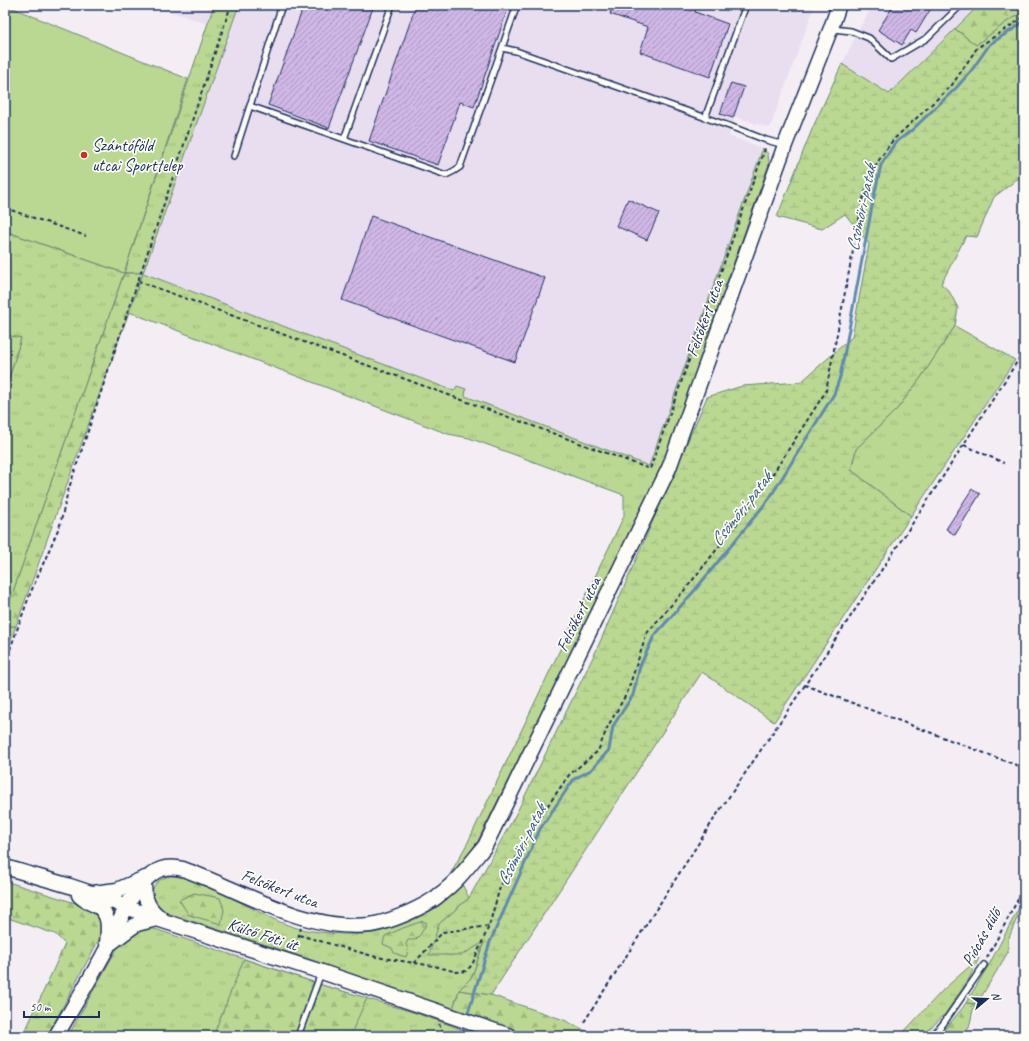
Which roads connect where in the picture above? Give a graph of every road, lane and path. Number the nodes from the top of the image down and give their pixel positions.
1 (231, 5) edge
2 (282, 5) edge
3 (392, 5) edge
4 (517, 5) edge
5 (746, 5) edge
6 (839, 5) edge
7 (961, 5) edge
8 (1024, 17) edge
9 (831, 28) junction
10 (502, 48) junction
11 (250, 106) junction
12 (705, 118) junction
13 (344, 139) junction
14 (768, 140) junction
15 (785, 145) junction
16 (234, 156) dead end
17 (5, 208) edge
18 (86, 236) dead end
19 (138, 281) junction
20 (1024, 351) edge
21 (964, 445) junction
22 (1004, 463) dead end
23 (5, 663) edge
24 (806, 685) junction
25 (1024, 768) edge
26 (5, 867) edge
27 (146, 880) junction
28 (70, 886) junction
29 (1024, 888) edge
30 (92, 893) junction
31 (127, 908) junction
32 (303, 917) junction
33 (161, 921) junction
34 (489, 926) junction
35 (300, 935) junction
36 (108, 947) junction
37 (290, 962) junction
38 (414, 963) junction
39 (984, 964) joint
40 (322, 972) junction
41 (584, 1022) dead end
42 (56, 1036) edge
43 (298, 1036) edge
44 (510, 1036) edge
45 (932, 1036) edge

1 - 19 path
2 - 11 lane
3 - 13 lane
4 - 10 lane
5 - 12 lane
6 - 9 street, Felsőkert utca
7 - 9 lane
8 - 34 path
9 - 15 street, Felsőkert utca
10 - 12 lane
10 - 13 lane
11 - 13 lane
11 - 16 lane
12 - 14 lane
14 - 15 lane
14 - 19 path
15 - 32 street, Felsőkert utca
17 - 18 path
19 - 23 path
20 - 21 path
21 - 22 path
21 - 24 path
24 - 25 path
24 - 41 path
26 - 28 street, Külső Fóti út
27 - 30 street
27 - 31 street, Felsőkert utca
27 - 32 street, Felsőkert utca
27 - 33 street
28 - 30 street, Külső Fóti út
28 - 36 street
29 - 39 path, Piócás dűlő
30 - 31 street, Külső Fóti út
31 - 33 street, Külső Fóti út
31 - 36 street, Felsőkert utca
32 - 35 path
33 - 36 street
33 - 37 street, Külső Fóti út
34 - 38 path
34 - 38 path
35 - 37 path
35 - 38 path
36 - 42 street, Felsőkert utca
37 - 40 street, Külső Fóti út
39 - 45 lane, Piócás dűlő
40 - 43 lane
40 - 44 street, Külső Fóti út

